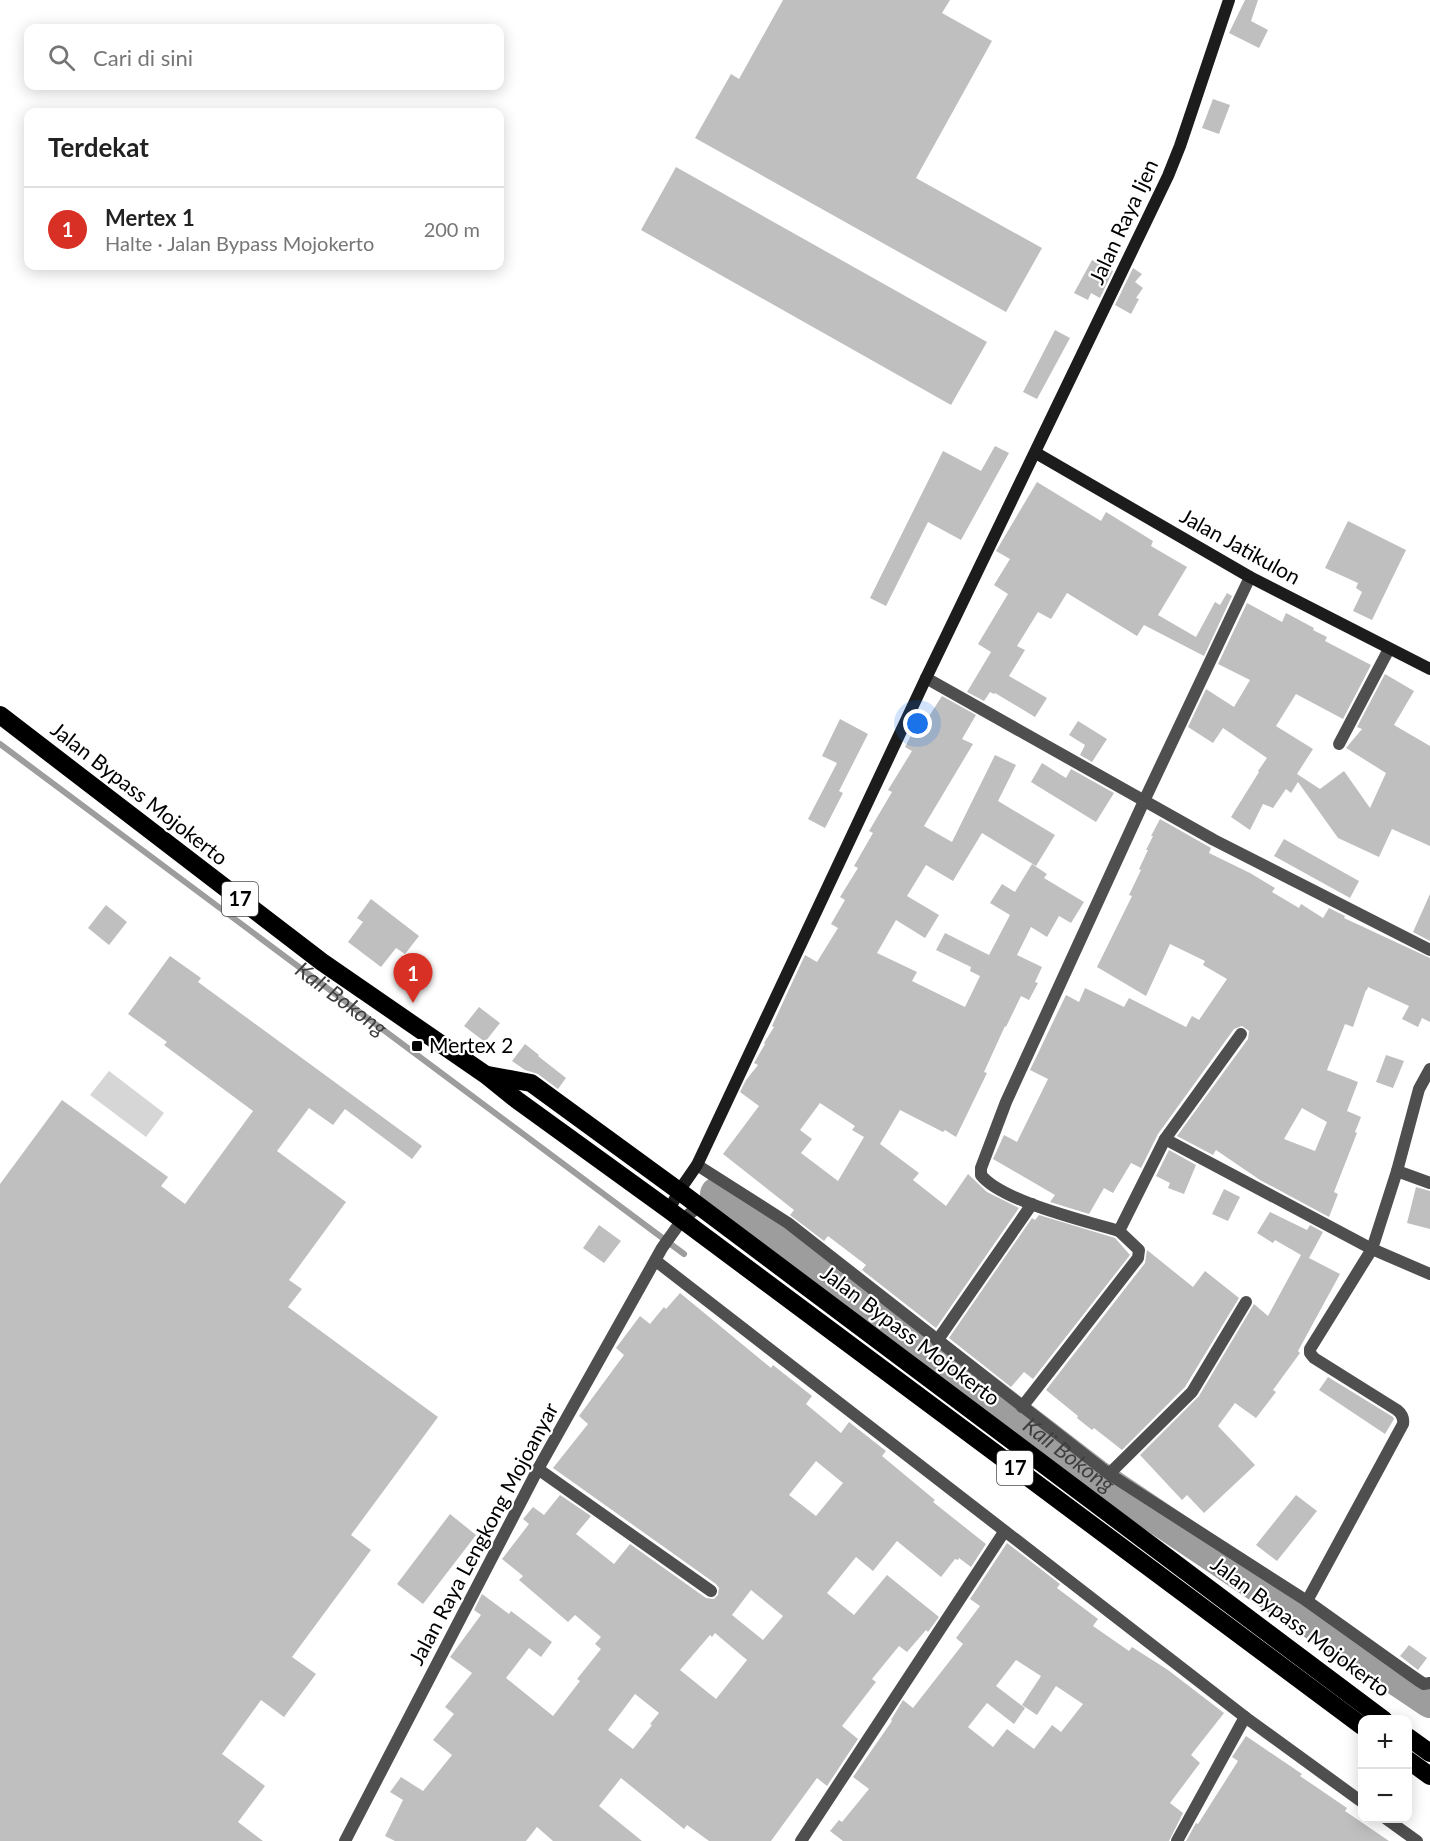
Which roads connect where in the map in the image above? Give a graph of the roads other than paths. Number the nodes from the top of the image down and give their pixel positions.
1 (1229, 0) edge
2 (1036, 453) junction
3 (1250, 577) junction
4 (1389, 649) junction
5 (1430, 669) edge
6 (926, 678) junction
7 (0, 715) edge
8 (1339, 744) dead end
9 (1144, 801) junction
10 (1430, 950) edge
11 (1241, 1034) dead end
12 (1430, 1069) edge
13 (486, 1074) junction
14 (1165, 1139) junction
15 (697, 1165) junction
16 (1397, 1172) junction
17 (1430, 1183) edge
18 (679, 1191) junction
19 (1032, 1204) junction
20 (698, 1207) junction
21 (675, 1219) junction
22 (1119, 1231) junction
23 (1372, 1249) junction
24 (656, 1261) junction
25 (1430, 1274) edge
26 (1246, 1302) dead end
27 (937, 1341) junction
28 (1023, 1407) junction
29 (538, 1469) junction
30 (1109, 1474) junction
31 (1004, 1532) junction
32 (711, 1591) dead end
33 (1307, 1601) junction
34 (1430, 1683) edge
35 (1379, 1715) edge
36 (1245, 1718) junction
37 (1358, 1723) edge
38 (1412, 1740) edge
39 (1430, 1753) edge
40 (1412, 1763) edge
41 (1430, 1776) edge
42 (1358, 1799) edge
43 (1392, 1823) edge
44 (345, 1841) edge
45 (801, 1841) edge
46 (1178, 1841) edge
47 (1416, 1841) edge

1 - 2 main road, Jalan Raya Ijen
2 - 3 main road, Jalan Jatikulon
2 - 6 main road, Jalan Raya Ijen
3 - 4 main road, Jalan Jatikulon
3 - 9 street
4 - 5 main road, Jalan Jatikulon
4 - 8 street
6 - 9 street
6 - 15 main road, Jalan Raya Ijen
7 - 13 highway, Jalan Bypass Mojokerto / 17
9 - 10 street
9 - 19 street
11 - 14 street
12 - 16 street
13 - 18 highway, Jalan Bypass Mojokerto / 17
13 - 21 highway, Jalan Bypass Mojokerto / 17
14 - 22 street
14 - 23 street
15 - 18 main road, Jalan Raya Ijen
15 - 27 street
16 - 17 street
16 - 23 street
18 - 20 highway, Jalan Bypass Mojokerto / 17
18 - 21 main road, Jalan Raya Ijen
19 - 22 street
19 - 27 street
20 - 21 street, Jalan Raya Lengkong Mojoanyar
20 - 35 highway, Jalan Bypass Mojokerto / 17
21 - 24 street, Jalan Raya Lengkong Mojoanyar
21 - 37 highway, Jalan Bypass Mojokerto / 17
22 - 28 street
23 - 25 street
23 - 33 street
24 - 29 street, Jalan Raya Lengkong Mojoanyar
24 - 31 street
26 - 30 street
27 - 28 street
28 - 30 street
29 - 32 street
29 - 44 street, Jalan Raya Lengkong Mojoanyar
30 - 33 street
31 - 36 street
31 - 45 street
33 - 34 street
36 - 42 street
36 - 46 street
38 - 39 highway
40 - 41 highway
43 - 47 street

